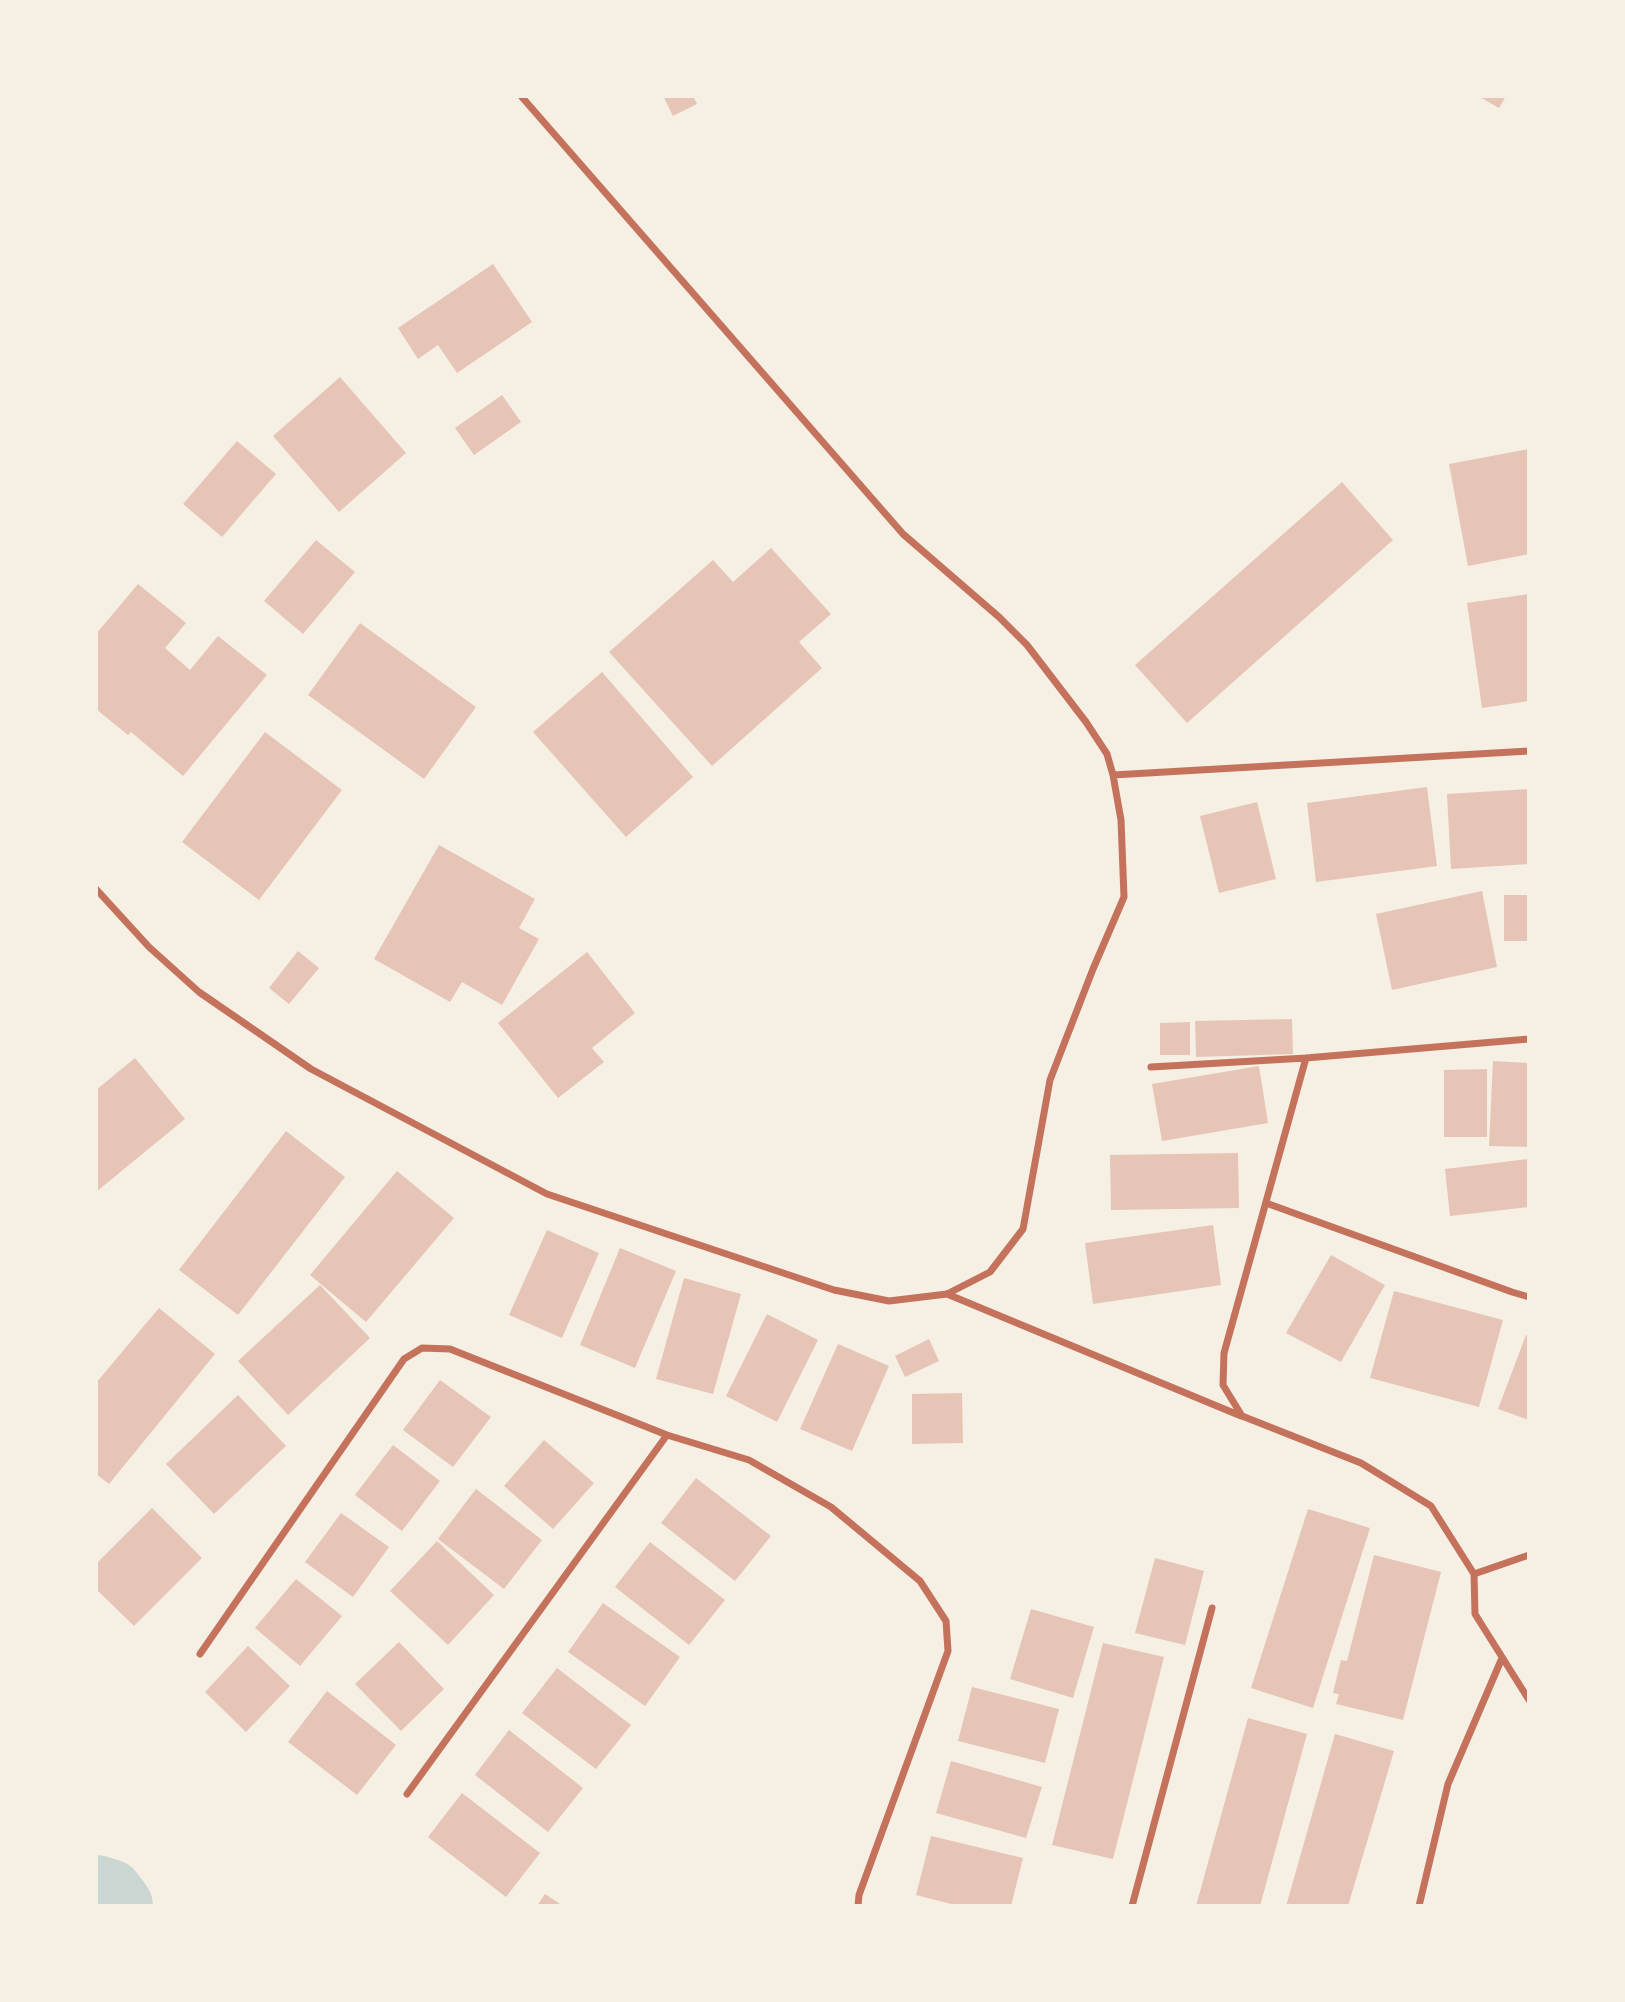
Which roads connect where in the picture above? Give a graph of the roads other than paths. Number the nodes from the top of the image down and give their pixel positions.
1 (521, 96) edge
2 (1529, 751) edge
3 (1113, 775) junction
4 (96, 889) edge
5 (1529, 1039) edge
6 (1306, 1058) junction
7 (1151, 1068) dead end
8 (1266, 1203) junction
9 (947, 1294) junction
10 (1529, 1297) edge
11 (1242, 1416) junction
12 (667, 1435) junction
13 (1529, 1555) edge
14 (1474, 1574) junction
15 (1212, 1608) dead end
16 (200, 1654) dead end
17 (1502, 1658) junction
18 (1529, 1700) edge
19 (407, 1794) dead end
20 (858, 1906) edge
21 (1132, 1906) edge
22 (1419, 1906) edge

1 - 3 street
2 - 3 street
3 - 9 street
4 - 9 street
5 - 6 street
6 - 7 street
6 - 8 street
8 - 10 street
8 - 11 street
9 - 11 street
11 - 14 street
12 - 16 street
12 - 19 street
12 - 20 street
13 - 14 street
14 - 17 street
15 - 21 street
17 - 18 street
17 - 22 street

